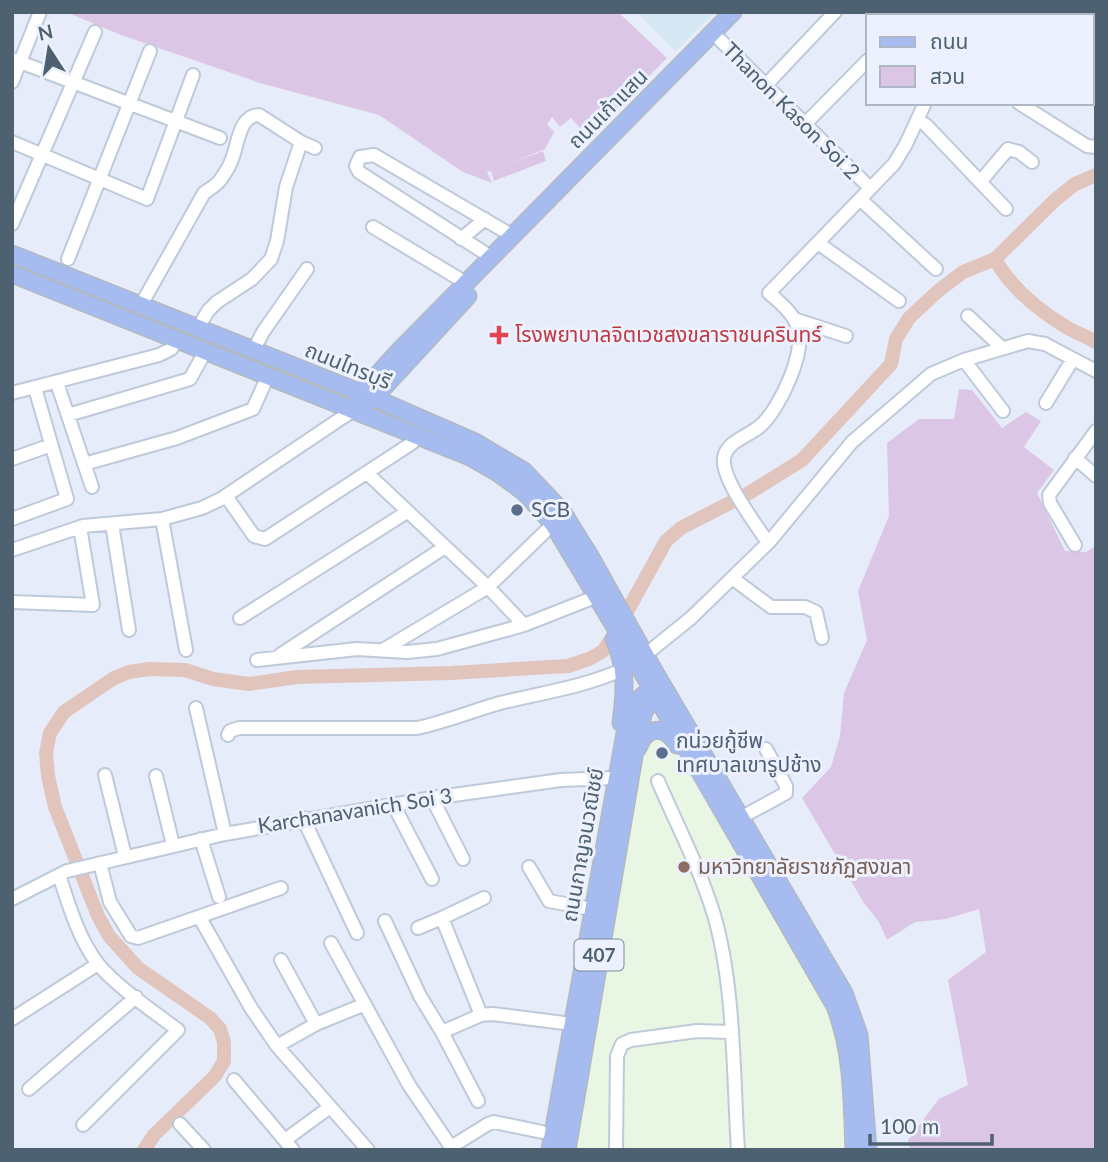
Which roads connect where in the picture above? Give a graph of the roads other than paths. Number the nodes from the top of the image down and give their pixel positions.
1 (40, 12) edge
2 (733, 12) edge
3 (835, 12) edge
4 (95, 32) dead end
5 (713, 33) junction
6 (150, 51) dead end
7 (17, 60) edge
8 (866, 62) edge
9 (193, 75) dead end
10 (12, 82) edge
11 (73, 82) junction
12 (766, 85) junction
13 (128, 103) junction
14 (924, 105) edge
15 (1022, 105) edge
16 (918, 120) junction
17 (177, 122) junction
18 (805, 124) junction
19 (220, 138) dead end
20 (12, 142) edge
21 (301, 142) junction
22 (1096, 147) edge
23 (316, 148) dead end
24 (41, 154) junction
25 (1032, 162) dead end
26 (99, 179) junction
27 (981, 183) junction
28 (870, 188) junction
29 (860, 199) junction
30 (1006, 209) dead end
31 (485, 219) junction
32 (12, 224) edge
33 (373, 227) dead end
34 (513, 236) junction
35 (461, 239) junction
36 (818, 243) junction
37 (12, 254) edge
38 (491, 257) junction
39 (68, 259) dead end
40 (936, 268) dead end
41 (307, 270) dead end
42 (12, 275) edge
43 (466, 283) junction
44 (899, 301) dead end
45 (141, 306) junction
46 (968, 316) dead end
47 (794, 319) junction
48 (198, 328) junction
49 (846, 336) dead end
50 (178, 340) junction
51 (1001, 348) junction
52 (206, 350) junction
53 (253, 351) junction
54 (1073, 359) junction
55 (964, 360) junction
56 (1096, 371) edge
57 (268, 376) junction
58 (57, 383) junction
59 (35, 388) junction
60 (12, 393) edge
61 (367, 396) junction
62 (1046, 403) dead end
63 (352, 411) junction
64 (1003, 411) dead end
65 (68, 415) junction
66 (1096, 431) edge
67 (419, 436) junction
68 (51, 445) junction
69 (1075, 458) junction
70 (12, 459) edge
71 (84, 464) junction
72 (366, 473) junction
73 (1096, 476) edge
74 (92, 487) dead end
75 (226, 496) junction
76 (407, 512) junction
77 (12, 519) edge
78 (162, 519) junction
79 (112, 524) junction
80 (553, 524) junction
81 (80, 527) junction
82 (768, 543) junction
83 (1075, 545) dead end
84 (445, 548) junction
85 (12, 550) edge
86 (732, 578) junction
87 (488, 587) junction
88 (602, 597) junction
89 (12, 602) edge
90 (240, 618) dead end
91 (524, 625) junction
92 (129, 630) dead end
93 (822, 639) dead end
94 (186, 650) dead end
95 (383, 650) junction
96 (276, 657) junction
97 (257, 660) dead end
98 (624, 669) junction
99 (646, 669) junction
100 (196, 708) dead end
101 (229, 735) dead end
102 (766, 749) dead end
103 (633, 761) junction
104 (105, 775) dead end
105 (156, 776) dead end
106 (613, 778) junction
107 (658, 781) dead end
108 (432, 798) junction
109 (393, 804) junction
110 (720, 807) junction
111 (609, 813) junction
112 (742, 817) junction
113 (303, 818) junction
114 (225, 834) junction
115 (201, 839) junction
116 (173, 845) junction
117 (125, 856) junction
118 (464, 859) dead end
119 (100, 863) junction
120 (529, 867) dead end
121 (63, 873) junction
122 (432, 880) dead end
123 (281, 888) dead end
124 (219, 897) dead end
125 (484, 898) dead end
126 (12, 899) edge
127 (592, 909) junction
128 (200, 918) junction
129 (442, 918) junction
130 (385, 921) dead end
131 (418, 928) dead end
132 (357, 933) dead end
133 (331, 943) dead end
134 (281, 960) dead end
135 (99, 964) junction
136 (135, 998) junction
137 (363, 1005) junction
138 (481, 1015) junction
139 (12, 1019) edge
140 (316, 1024) junction
141 (572, 1024) junction
142 (442, 1032) junction
143 (731, 1032) junction
144 (277, 1046) junction
145 (234, 1080) dead end
146 (29, 1088) dead end
147 (478, 1101) dead end
148 (330, 1107) junction
149 (180, 1124) dead end
150 (83, 1125) dead end
151 (542, 1132) dead end
152 (289, 1145) edge
153 (452, 1148) edge
154 (204, 1150) edge
155 (368, 1150) edge
156 (551, 1150) edge
157 (567, 1150) edge
158 (616, 1150) edge
159 (738, 1150) edge
160 (854, 1150) edge
161 (867, 1150) edge

1 - 7 street
2 - 5 main road, ถนนเก้าแสน
3 - 12 street
4 - 11 street
5 - 12 street, Thanon Kason Soi 2
5 - 34 main road, ถนนเก้าแสน
6 - 13 street
7 - 10 street
7 - 11 street
8 - 18 street
9 - 17 street
11 - 13 street
11 - 24 street
12 - 18 street, Thanon Kason Soi 2
13 - 17 street
13 - 26 street
14 - 16 street
15 - 22 street
16 - 27 street
16 - 28 street
17 - 19 street
17 - 26 street
18 - 28 street, Thanon Kason Soi 2
20 - 24 street
21 - 23 street
21 - 45 street
21 - 48 street
24 - 26 street
24 - 32 street
25 - 27 street
26 - 39 street
27 - 30 street
28 - 29 street
29 - 36 street
29 - 40 street
31 - 34 street
31 - 35 street
31 - 35 street
33 - 43 street
34 - 38 main road, ถนนเก้าแสน
34 - 61 main road, ถนนเก้าแสน
35 - 38 street
36 - 44 street
36 - 47 street
37 - 45 main road, ถนนไทรบุรี
38 - 43 main road, ถนนเก้าแสน
41 - 53 street
42 - 50 main road, ถนนไทรบุรี
43 - 61 main road, ถนนเก้าแสน
45 - 48 main road, ถนนไทรบุรี
46 - 51 street
47 - 49 street
47 - 82 street
48 - 53 main road, ถนนไทรบุรี
50 - 52 main road, ถนนไทรบุรี
50 - 58 street
51 - 54 street
51 - 55 street
52 - 57 main road, ถนนไทรบุรี
52 - 65 street
53 - 61 main road, ถนนไทรบุรี
54 - 56 street
54 - 62 street
55 - 64 street
55 - 82 street
57 - 63 main road, ถนนไทรบุรี
57 - 71 street
58 - 59 street
58 - 65 street
59 - 60 street
59 - 68 street
61 - 63 main road
61 - 88 main road, ถนนไทรบุรี
63 - 67 main road, ถนนไทรบุรี
63 - 75 street
65 - 71 street
66 - 69 street
67 - 72 street
67 - 80 main road, ถนนไทรบุรี
68 - 70 street
68 - 77 street
69 - 73 street
69 - 83 street
71 - 74 street
72 - 75 street
72 - 76 street
75 - 78 street
76 - 84 street
76 - 90 street
78 - 79 street
78 - 94 street
79 - 81 street
79 - 92 street
80 - 87 street
80 - 88 main road, ถนนไทรบุรี
81 - 85 street
81 - 89 street
82 - 86 street
84 - 87 street
84 - 96 street
86 - 93 street
86 - 99 street
87 - 91 street
87 - 95 street
88 - 91 street
88 - 99 main road
91 - 95 street
95 - 96 street
96 - 97 street
98 - 99 main road
98 - 101 street
98 - 106 main road
99 - 103 main road, ถนนกาญจนวณิชย์ / 407
99 - 110 main road
99 - 111 main road, ถนนกาญจนวณิชย์ / 407
99 - 112 main road
100 - 114 street
102 - 112 street
103 - 110 main road
103 - 157 main road, ถนนกาญจนวณิชย์ / 407
104 - 117 street
105 - 116 street
106 - 108 street, Karchanavanich Soi 3
106 - 111 main road
107 - 143 street
108 - 109 street, Karchanavanich Soi 3
108 - 118 street
109 - 113 street, Karchanavanich Soi 3
109 - 122 street
110 - 160 main road
111 - 127 main road, ถนนกาญจนวณิชย์ / 407
112 - 161 main road
113 - 114 street, Karchanavanich Soi 3
113 - 132 street
114 - 115 street, Karchanavanich Soi 3
115 - 116 street, Karchanavanich Soi 3
115 - 124 street
116 - 117 street, Karchanavanich Soi 3
117 - 119 street, Karchanavanich Soi 3
119 - 121 street, Karchanavanich Soi 3
119 - 128 street
120 - 127 street
121 - 126 street, Karchanavanich Soi 3
121 - 135 street
123 - 128 street
125 - 129 street
127 - 141 main road, ถนนกาญจนวณิชย์ / 407
128 - 144 street
129 - 131 street
129 - 138 street
130 - 142 street
133 - 137 street
134 - 140 street
135 - 136 street
135 - 139 street
136 - 146 street
136 - 150 street
137 - 140 street
137 - 153 street
138 - 141 street
138 - 142 street
140 - 144 street
141 - 156 main road, ถนนกาญจนวณิชย์ / 407
142 - 147 street
143 - 158 street
143 - 159 street
144 - 148 street
145 - 152 street
148 - 152 street
148 - 155 street
149 - 154 street
151 - 153 street

